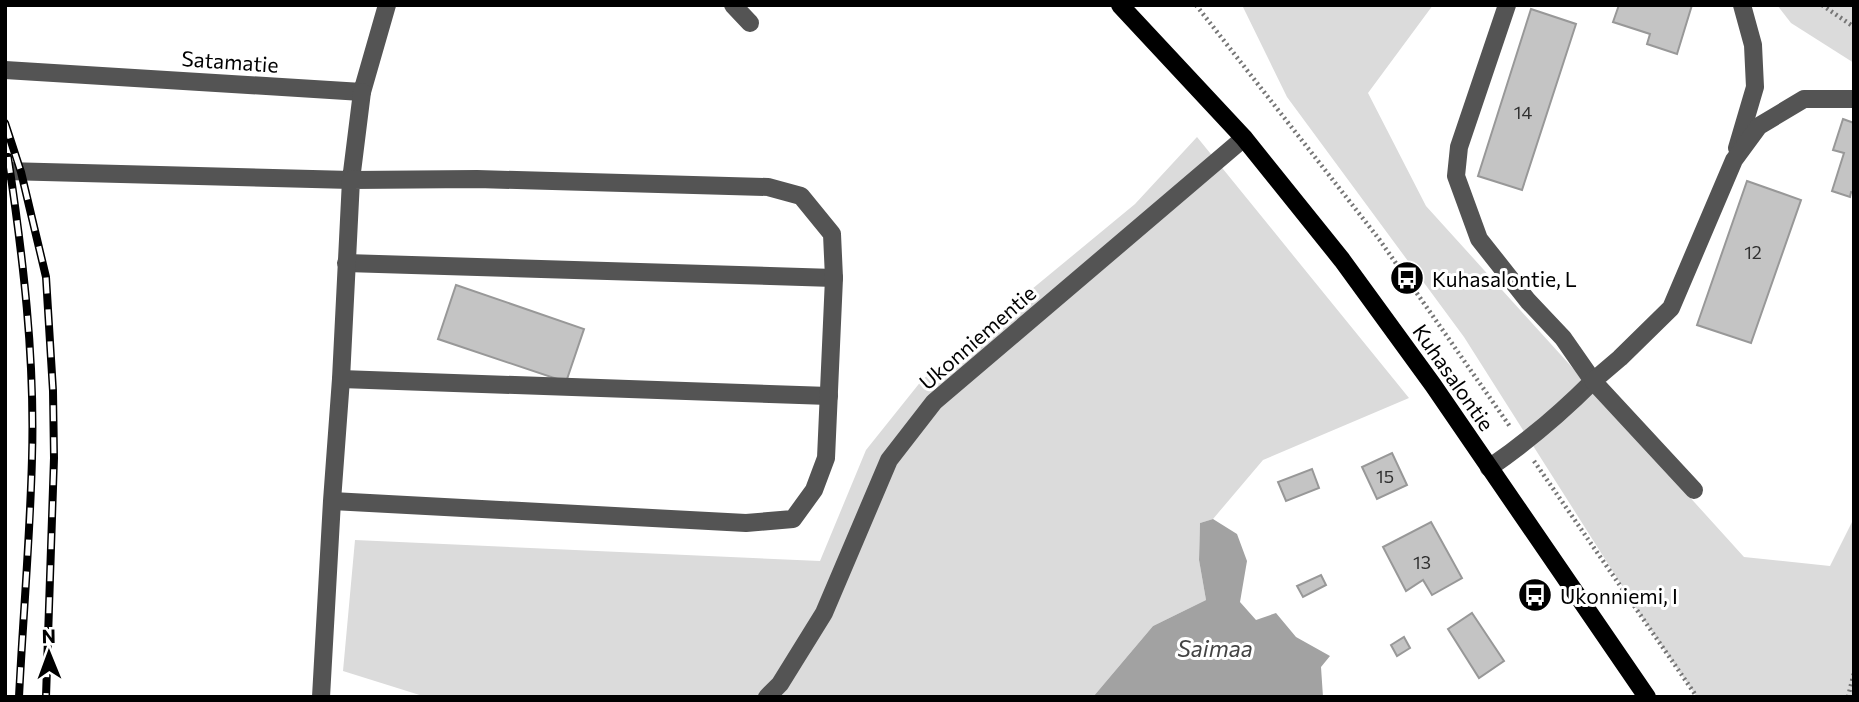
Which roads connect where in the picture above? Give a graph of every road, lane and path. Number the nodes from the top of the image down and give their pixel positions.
1 (387, 5) edge
2 (733, 5) edge
3 (1120, 5) edge
4 (1196, 5) edge
5 (1507, 5) edge
6 (1742, 5) edge
7 (1822, 5) edge
8 (750, 23) dead end
9 (1854, 27) edge
10 (5, 70) edge
11 (362, 92) junction
12 (1854, 99) edge
13 (1244, 138) junction
14 (1734, 160) junction
15 (5, 172) edge
16 (351, 180) junction
17 (346, 262) junction
18 (834, 278) junction
19 (341, 379) junction
20 (1593, 381) junction
21 (829, 396) junction
22 (1522, 445) junction
23 (1489, 468) junction
24 (1694, 490) dead end
25 (332, 500) junction
26 (1854, 673) edge
27 (321, 697) edge
28 (767, 697) edge
29 (1647, 697) edge
30 (1697, 697) edge
31 (1847, 697) edge

1 - 11 street
2 - 8 street
3 - 13 main road, Kuhasalontie
4 - 22 path
5 - 20 street
6 - 14 street
7 - 9 path
10 - 11 street, Satamatie
11 - 16 street
12 - 14 street
13 - 23 main road, Kuhasalontie
13 - 28 street, Ukonniementie
14 - 20 street
15 - 16 street
16 - 17 street
16 - 18 street
17 - 18 street
17 - 19 street
18 - 21 street
19 - 21 street
19 - 25 street
20 - 22 street
20 - 24 street
21 - 25 street
22 - 23 street
22 - 30 path
23 - 29 main road, Kuhasalontie
25 - 27 street
26 - 31 path

